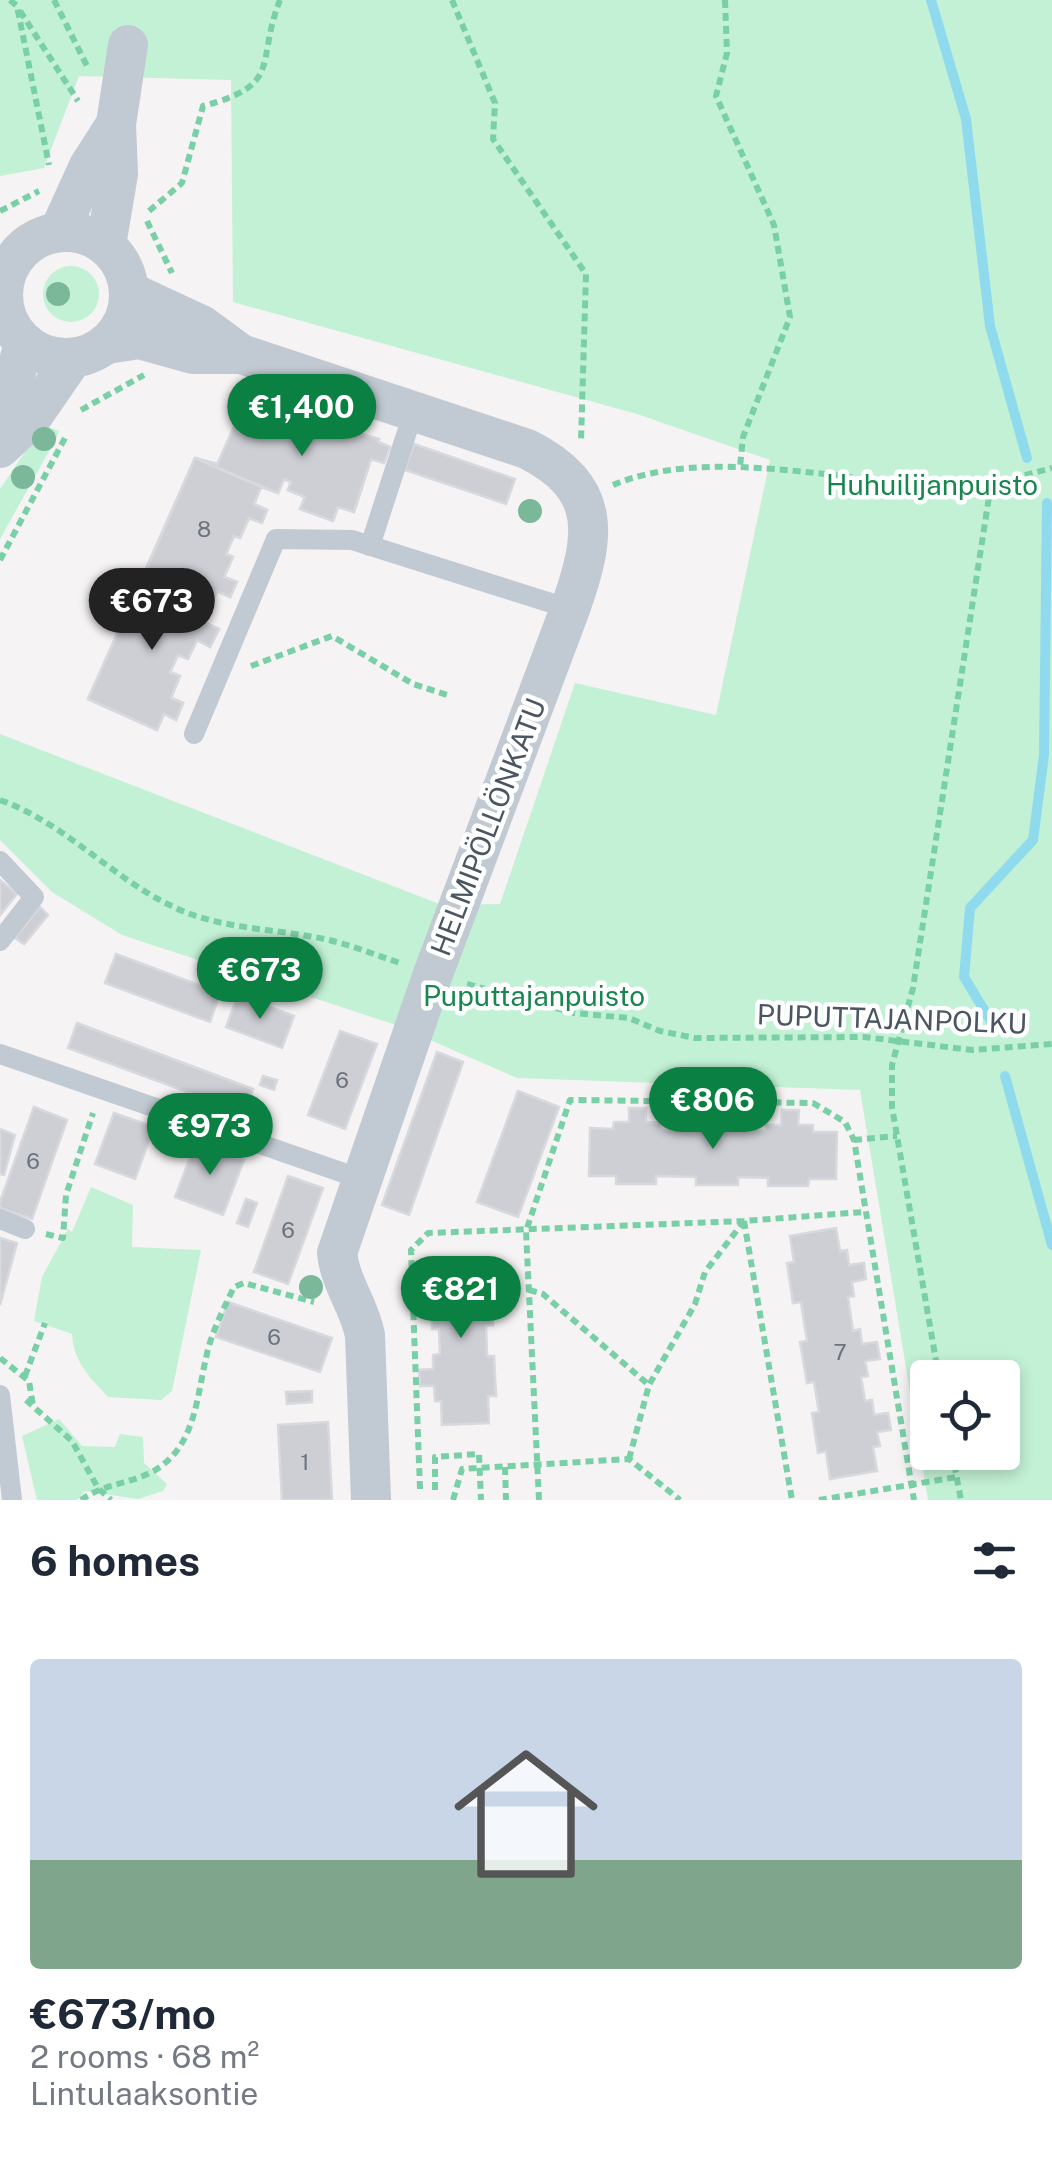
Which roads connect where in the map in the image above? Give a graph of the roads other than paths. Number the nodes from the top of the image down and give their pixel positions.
1 (128, 45) dead end
2 (116, 124) junction
3 (59, 232) junction
4 (106, 245) junction
5 (8, 254) edge
6 (130, 292) junction
7 (1, 298) edge
8 (24, 344) junction
9 (90, 351) junction
10 (241, 354) junction
11 (0, 428) edge
12 (406, 432) dead end
13 (0, 448) edge
14 (370, 546) junction
15 (570, 609) junction
16 (194, 734) dead end
17 (0, 861) edge
18 (0, 941) edge
19 (0, 1054) edge
20 (362, 1178) junction
21 (0, 1219) edge
22 (25, 1229) road end
23 (0, 1395) edge
24 (12, 1500) edge
25 (371, 1500) edge

1 - 2 street
2 - 3 street
2 - 4 street
3 - 4 street
3 - 5 street
4 - 6 street
5 - 7 street
6 - 9 street
6 - 10 street
7 - 8 street
8 - 9 street
8 - 11 street
9 - 10 street
9 - 13 street
10 - 15 street, HELMIPÖLLÖNKATU
12 - 14 lane
14 - 15 lane
14 - 16 lane
15 - 20 street, HELMIPÖLLÖNKATU
17 - 18 lane
19 - 20 lane
20 - 25 street, HELMIPÖLLÖNKATU
21 - 22 lane
23 - 24 lane

